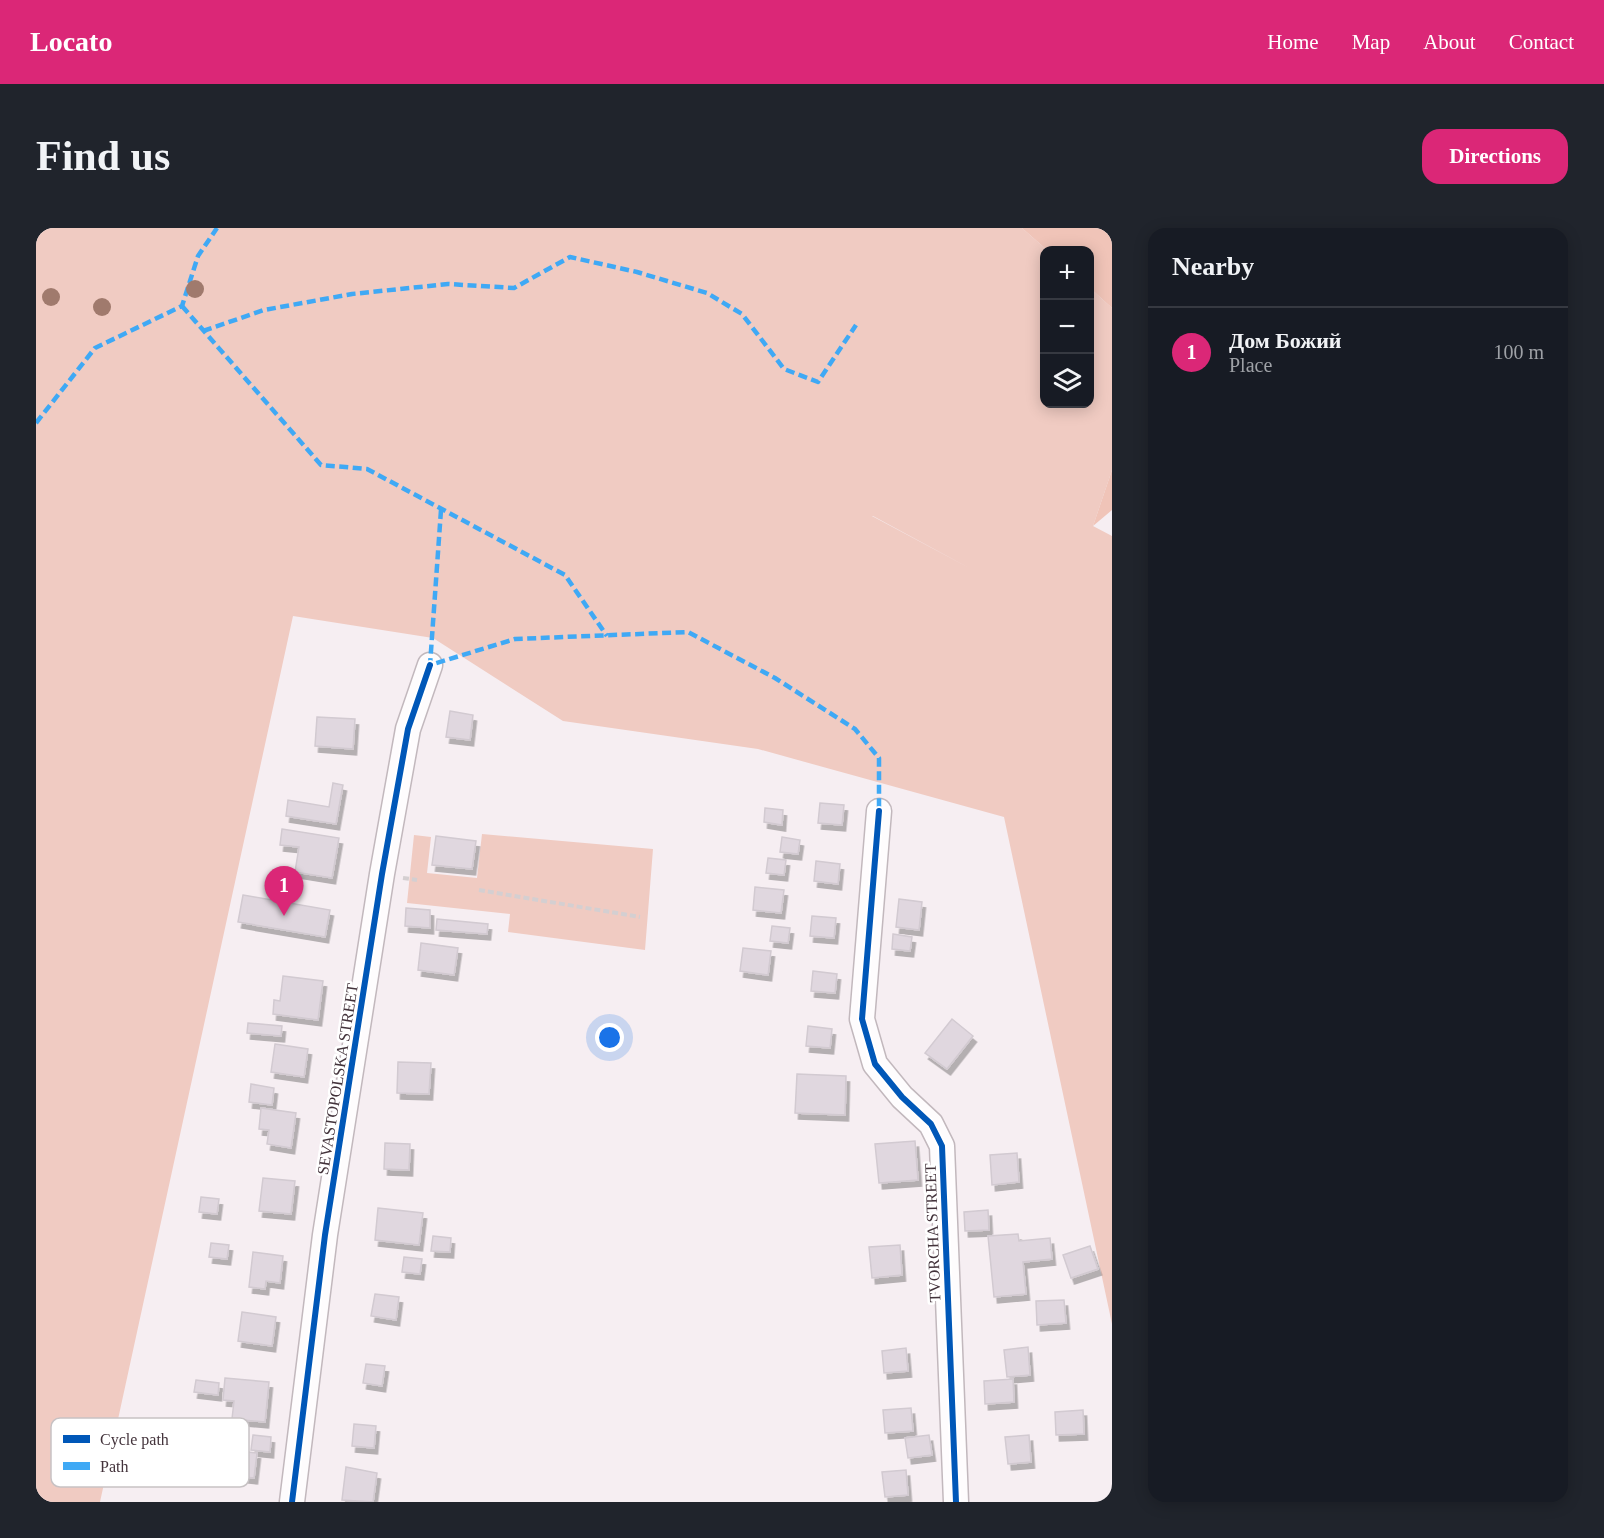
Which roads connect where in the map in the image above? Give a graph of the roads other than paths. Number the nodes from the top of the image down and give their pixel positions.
1 (430, 665) dead end
2 (879, 811) dead end
3 (292, 1502) edge
4 (956, 1502) edge

1 - 3 street, SEVASTOPOLSKA STREET
2 - 4 street, TVORCHA STREET

